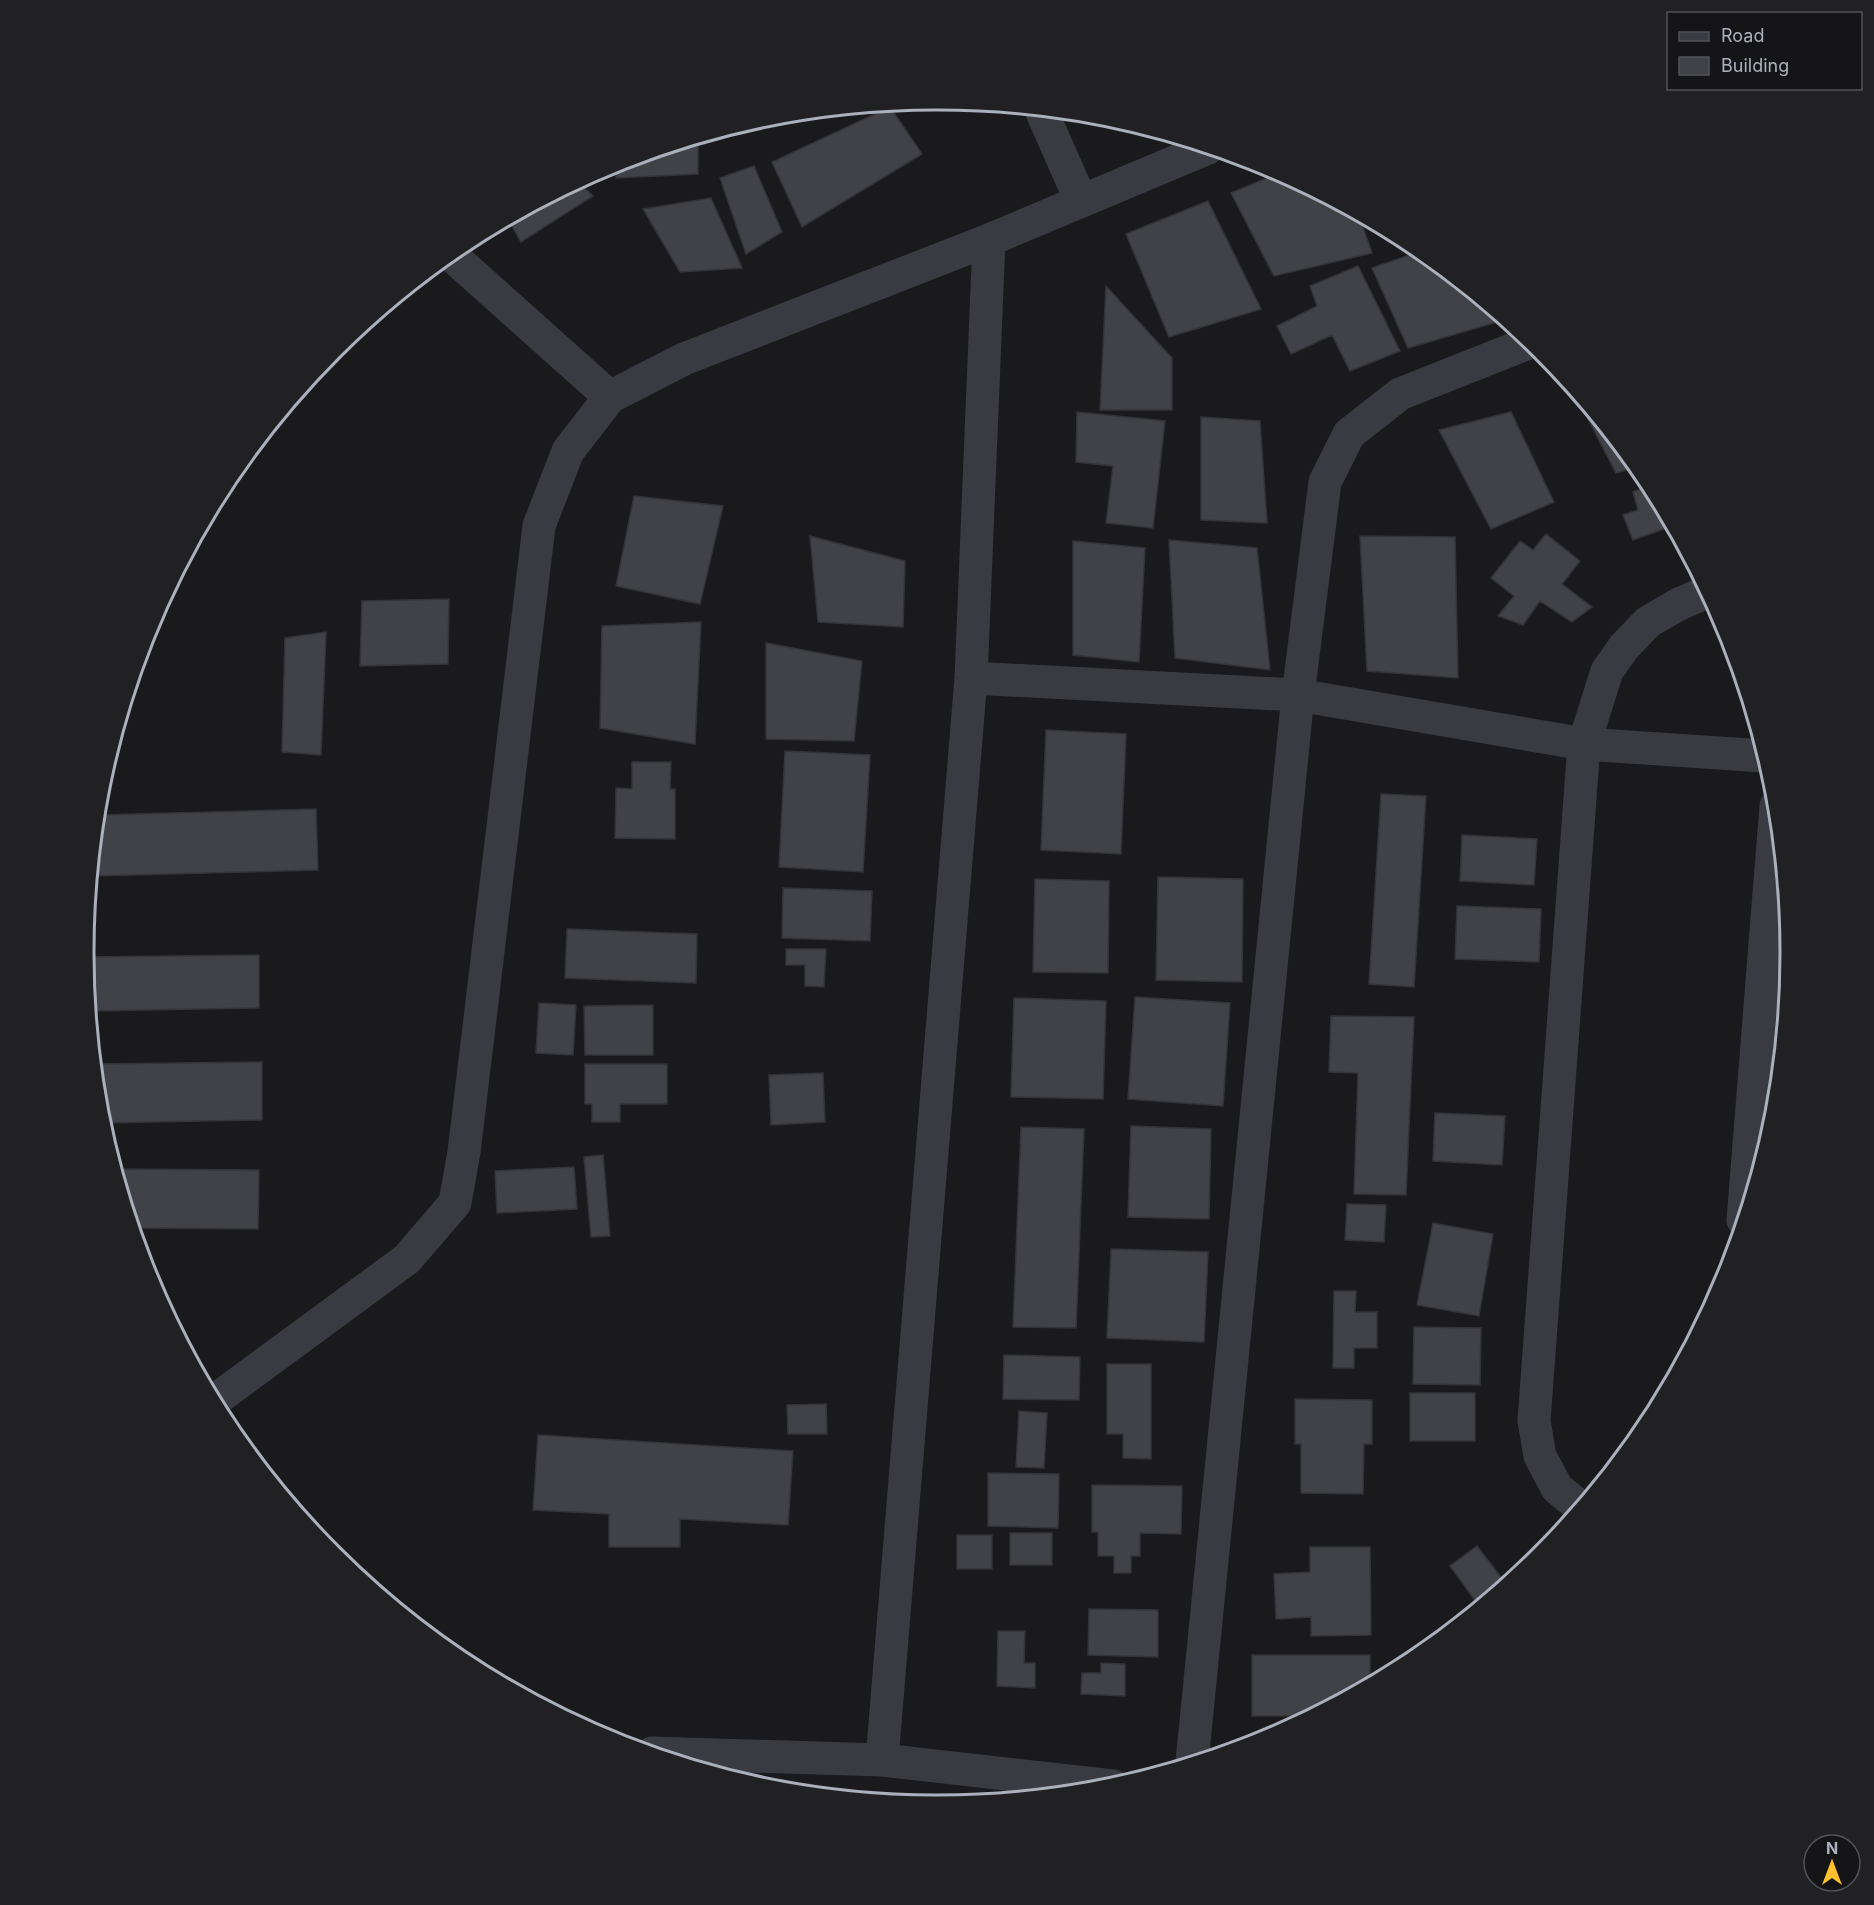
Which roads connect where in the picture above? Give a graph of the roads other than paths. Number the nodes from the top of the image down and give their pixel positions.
1 (1044, 117) edge
2 (1197, 152) edge
3 (1081, 201) junction
4 (989, 240) junction
5 (457, 260) edge
6 (1521, 346) edge
7 (610, 397) junction
8 (1699, 595) edge
9 (971, 678) junction
10 (1298, 695) junction
11 (1584, 744) junction
12 (1756, 755) edge
13 (1773, 849) edge
14 (1745, 1189) edge
15 (221, 1396) edge
16 (1575, 1502) edge
17 (679, 1754) edge
18 (1193, 1755) edge
19 (882, 1760) junction
20 (1081, 1782) edge

1 - 3 street
2 - 3 street
3 - 4 street
4 - 7 street
4 - 9 street
5 - 7 street
6 - 10 street
7 - 15 street
8 - 11 street
9 - 10 street
9 - 19 street
10 - 11 street
10 - 18 street
11 - 12 street
11 - 16 street
13 - 14 street
17 - 19 street
19 - 20 street

